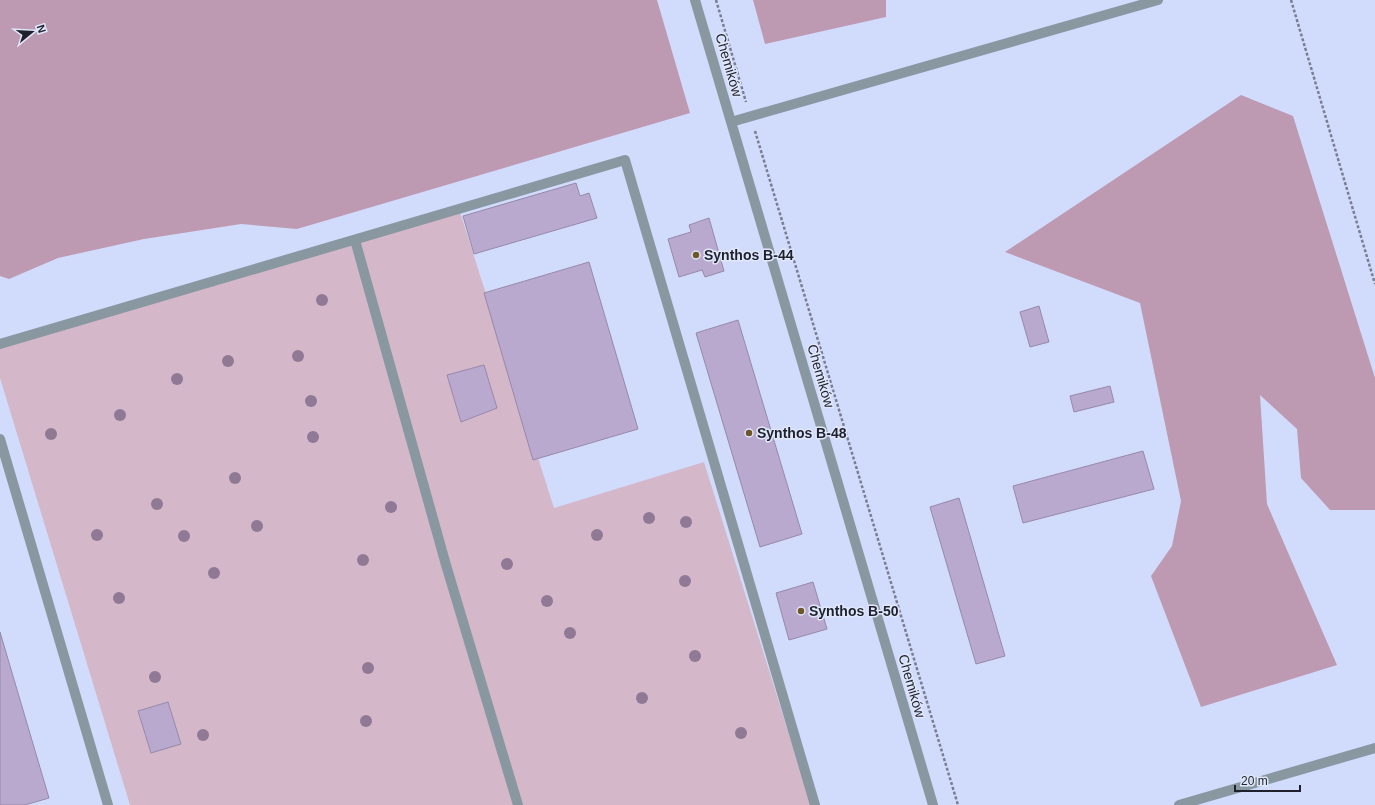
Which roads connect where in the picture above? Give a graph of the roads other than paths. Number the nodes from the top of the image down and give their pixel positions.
1 (695, 0) edge
2 (1158, 0) edge
3 (731, 122) junction
4 (355, 240) junction
5 (0, 344) edge
6 (0, 439) edge
7 (1375, 748) edge
8 (108, 805) edge
9 (518, 805) edge
10 (815, 805) edge
11 (933, 805) edge
12 (1179, 805) edge

1 - 3 lane, Chemików
2 - 3 lane
3 - 11 lane, Chemików
4 - 5 lane
4 - 9 lane
4 - 10 lane
6 - 8 lane
7 - 12 lane

